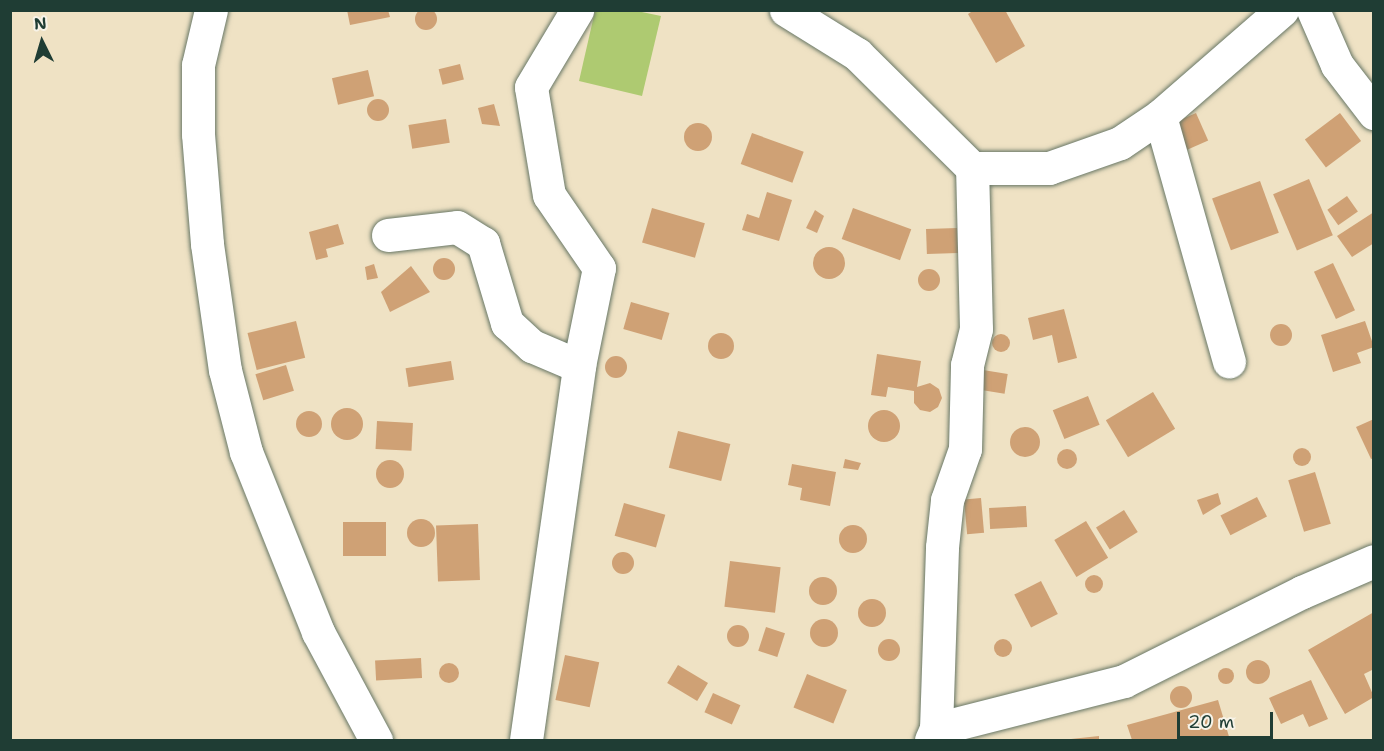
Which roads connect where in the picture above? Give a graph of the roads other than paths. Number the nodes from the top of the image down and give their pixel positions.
1 (211, 10) edge
2 (577, 10) edge
3 (786, 10) edge
4 (1282, 10) edge
5 (1313, 10) edge
6 (1374, 112) edge
7 (1160, 116) junction
8 (972, 168) junction
9 (388, 235) dead end
10 (1229, 361) dead end
11 (579, 366) junction
12 (1374, 561) edge
13 (934, 735) edge
14 (376, 741) edge
15 (526, 741) edge

1 - 14 street
2 - 11 street
3 - 8 street
4 - 7 street
5 - 6 street
7 - 8 street
7 - 10 street
8 - 13 street
9 - 11 street
11 - 15 street
12 - 13 street

